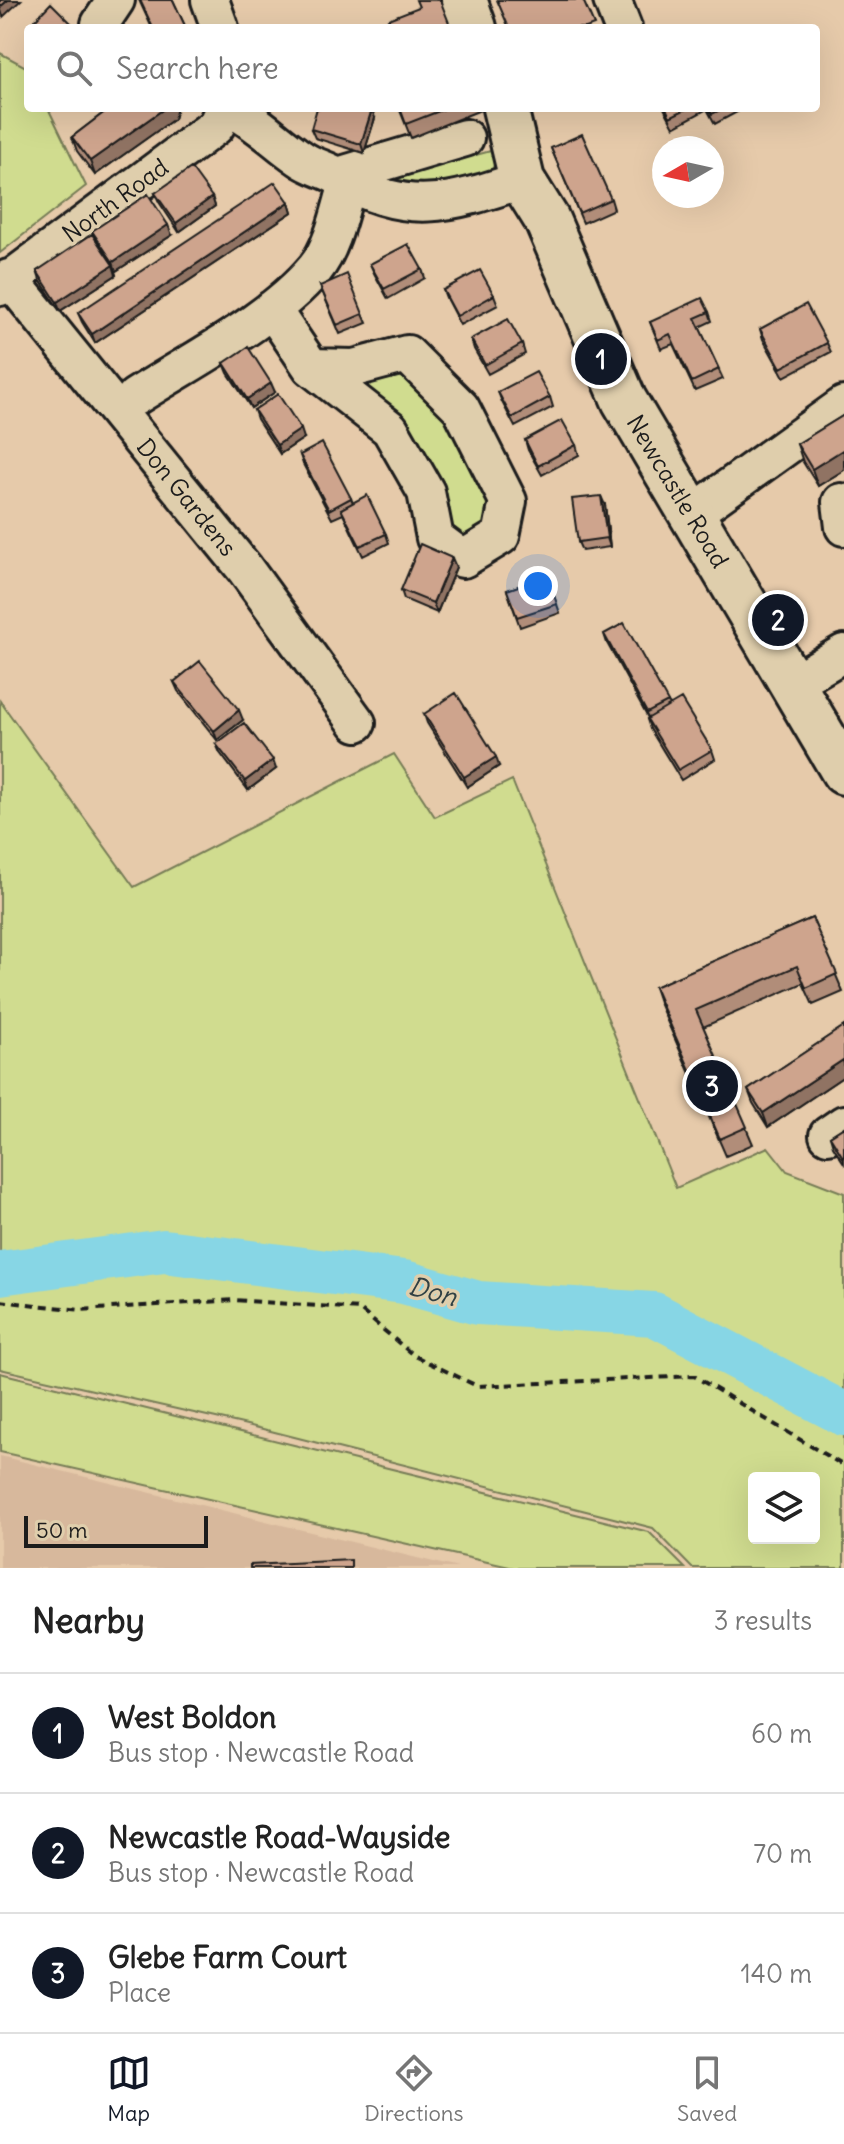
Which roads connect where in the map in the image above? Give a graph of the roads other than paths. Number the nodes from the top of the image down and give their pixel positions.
1 (210, 0) edge
2 (464, 0) edge
3 (612, 0) edge
4 (219, 24) edge
5 (473, 24) edge
6 (621, 24) edge
7 (222, 112) edge
8 (238, 112) edge
9 (516, 112) edge
10 (465, 138) dead end
11 (343, 180) junction
12 (522, 180) junction
13 (4, 282) edge
14 (272, 309) junction
15 (311, 367) junction
16 (135, 397) dead end
17 (844, 405) edge
18 (692, 514) junction
19 (844, 653) edge
20 (791, 684) junction
21 (357, 723) dead end
22 (844, 772) edge

1 - 4 street
2 - 5 main road
3 - 6 street
7 - 13 street, North Road
8 - 11 street
9 - 12 main road, Newcastle Road
10 - 11 street
11 - 12 street
11 - 14 street
12 - 18 main road, Newcastle Road
13 - 21 street, Don Gardens
14 - 15 street
14 - 16 street
15 - 15 street
17 - 18 street
18 - 20 main road, Newcastle Road
19 - 20 street
20 - 22 main road, Newcastle Road

